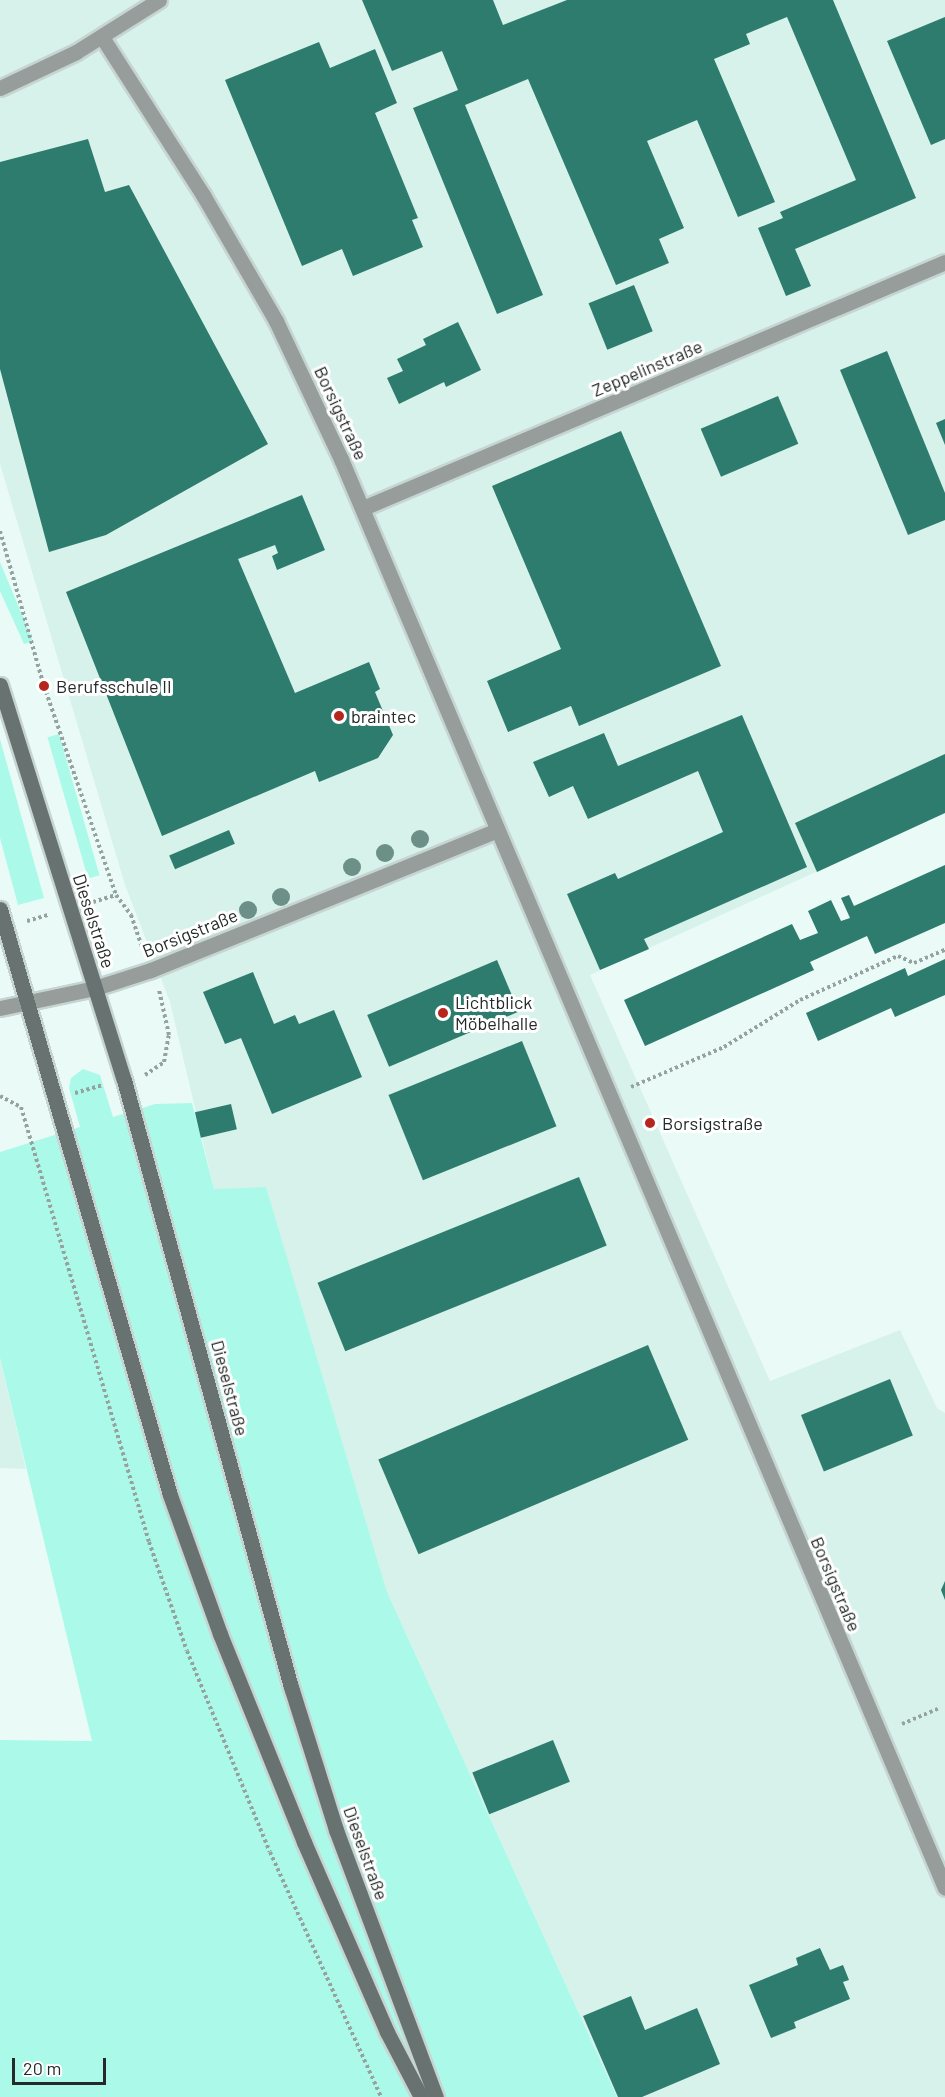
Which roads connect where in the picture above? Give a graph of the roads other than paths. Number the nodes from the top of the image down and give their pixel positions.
1 (159, 0) edge
2 (102, 37) junction
3 (0, 88) edge
4 (945, 262) edge
5 (363, 508) junction
6 (0, 685) edge
7 (497, 830) junction
8 (0, 909) edge
9 (95, 988) junction
10 (28, 1005) junction
11 (0, 1008) edge
12 (945, 1888) edge
13 (421, 2097) edge
14 (436, 2097) edge

1 - 2 street
2 - 3 street
2 - 5 street, Borsigstraße
4 - 5 street, Zeppelinstraße
5 - 7 street, Borsigstraße
6 - 9 main road, Dieselstraße
7 - 9 street, Borsigstraße
7 - 12 street, Borsigstraße
8 - 10 main road
9 - 10 street, Borsigstraße
9 - 14 main road, Dieselstraße
10 - 11 street, Borsigstraße
10 - 13 main road

